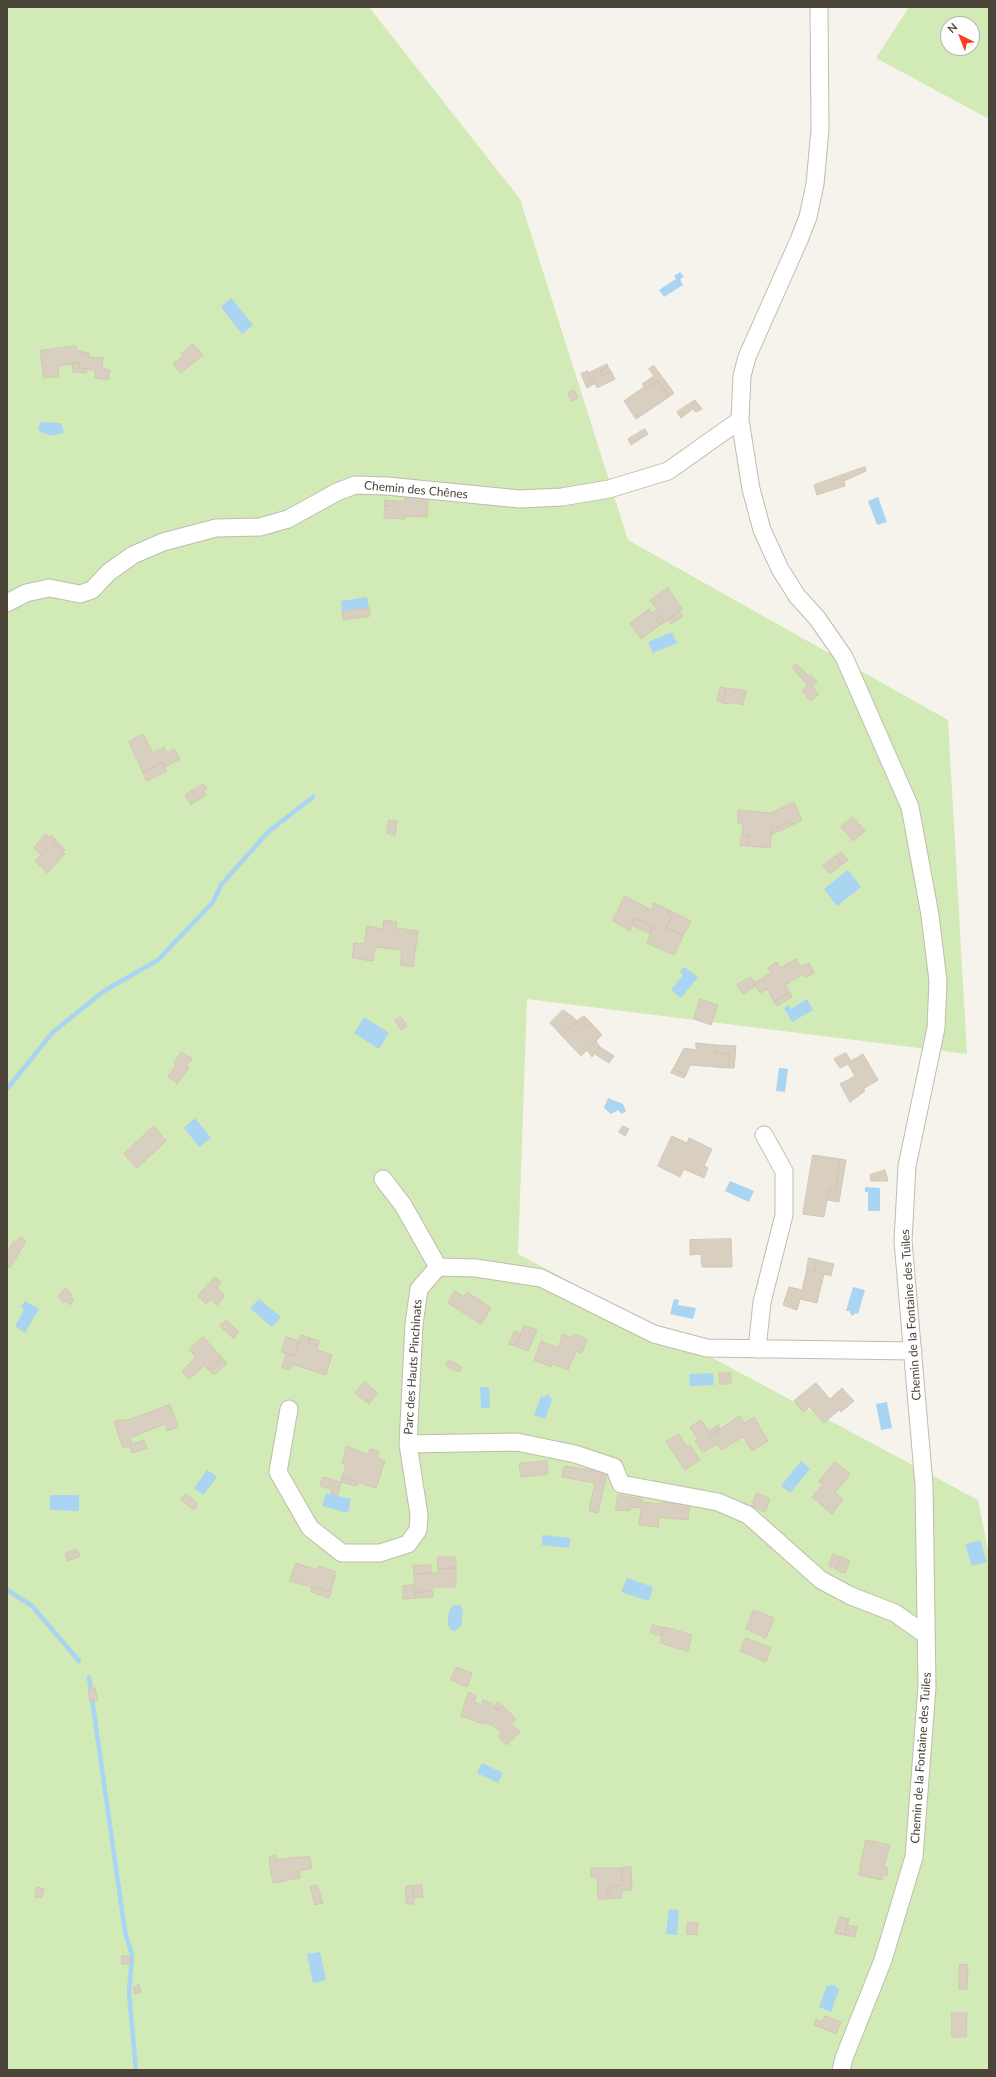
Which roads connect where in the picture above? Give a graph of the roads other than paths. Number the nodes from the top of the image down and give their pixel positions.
1 (819, 7) edge
2 (740, 420) junction
3 (7, 603) edge
4 (764, 1135) dead end
5 (383, 1178) dead end
6 (438, 1266) junction
7 (757, 1349) junction
8 (913, 1351) junction
9 (289, 1409) dead end
10 (408, 1444) junction
11 (926, 1635) junction
12 (840, 2070) edge

1 - 2 street, Chemin de la Fontaine des Tuiles
2 - 3 street, Chemin des Chênes
2 - 8 street, Chemin de la Fontaine des Tuiles
4 - 7 street
5 - 6 street
6 - 7 street
6 - 10 street, Parc des Hauts Pinchinats
7 - 8 street
8 - 11 street, Chemin de la Fontaine des Tuiles
9 - 10 street, Parc des Hauts Pinchinats
10 - 11 street
11 - 12 street, Chemin de la Fontaine des Tuiles

